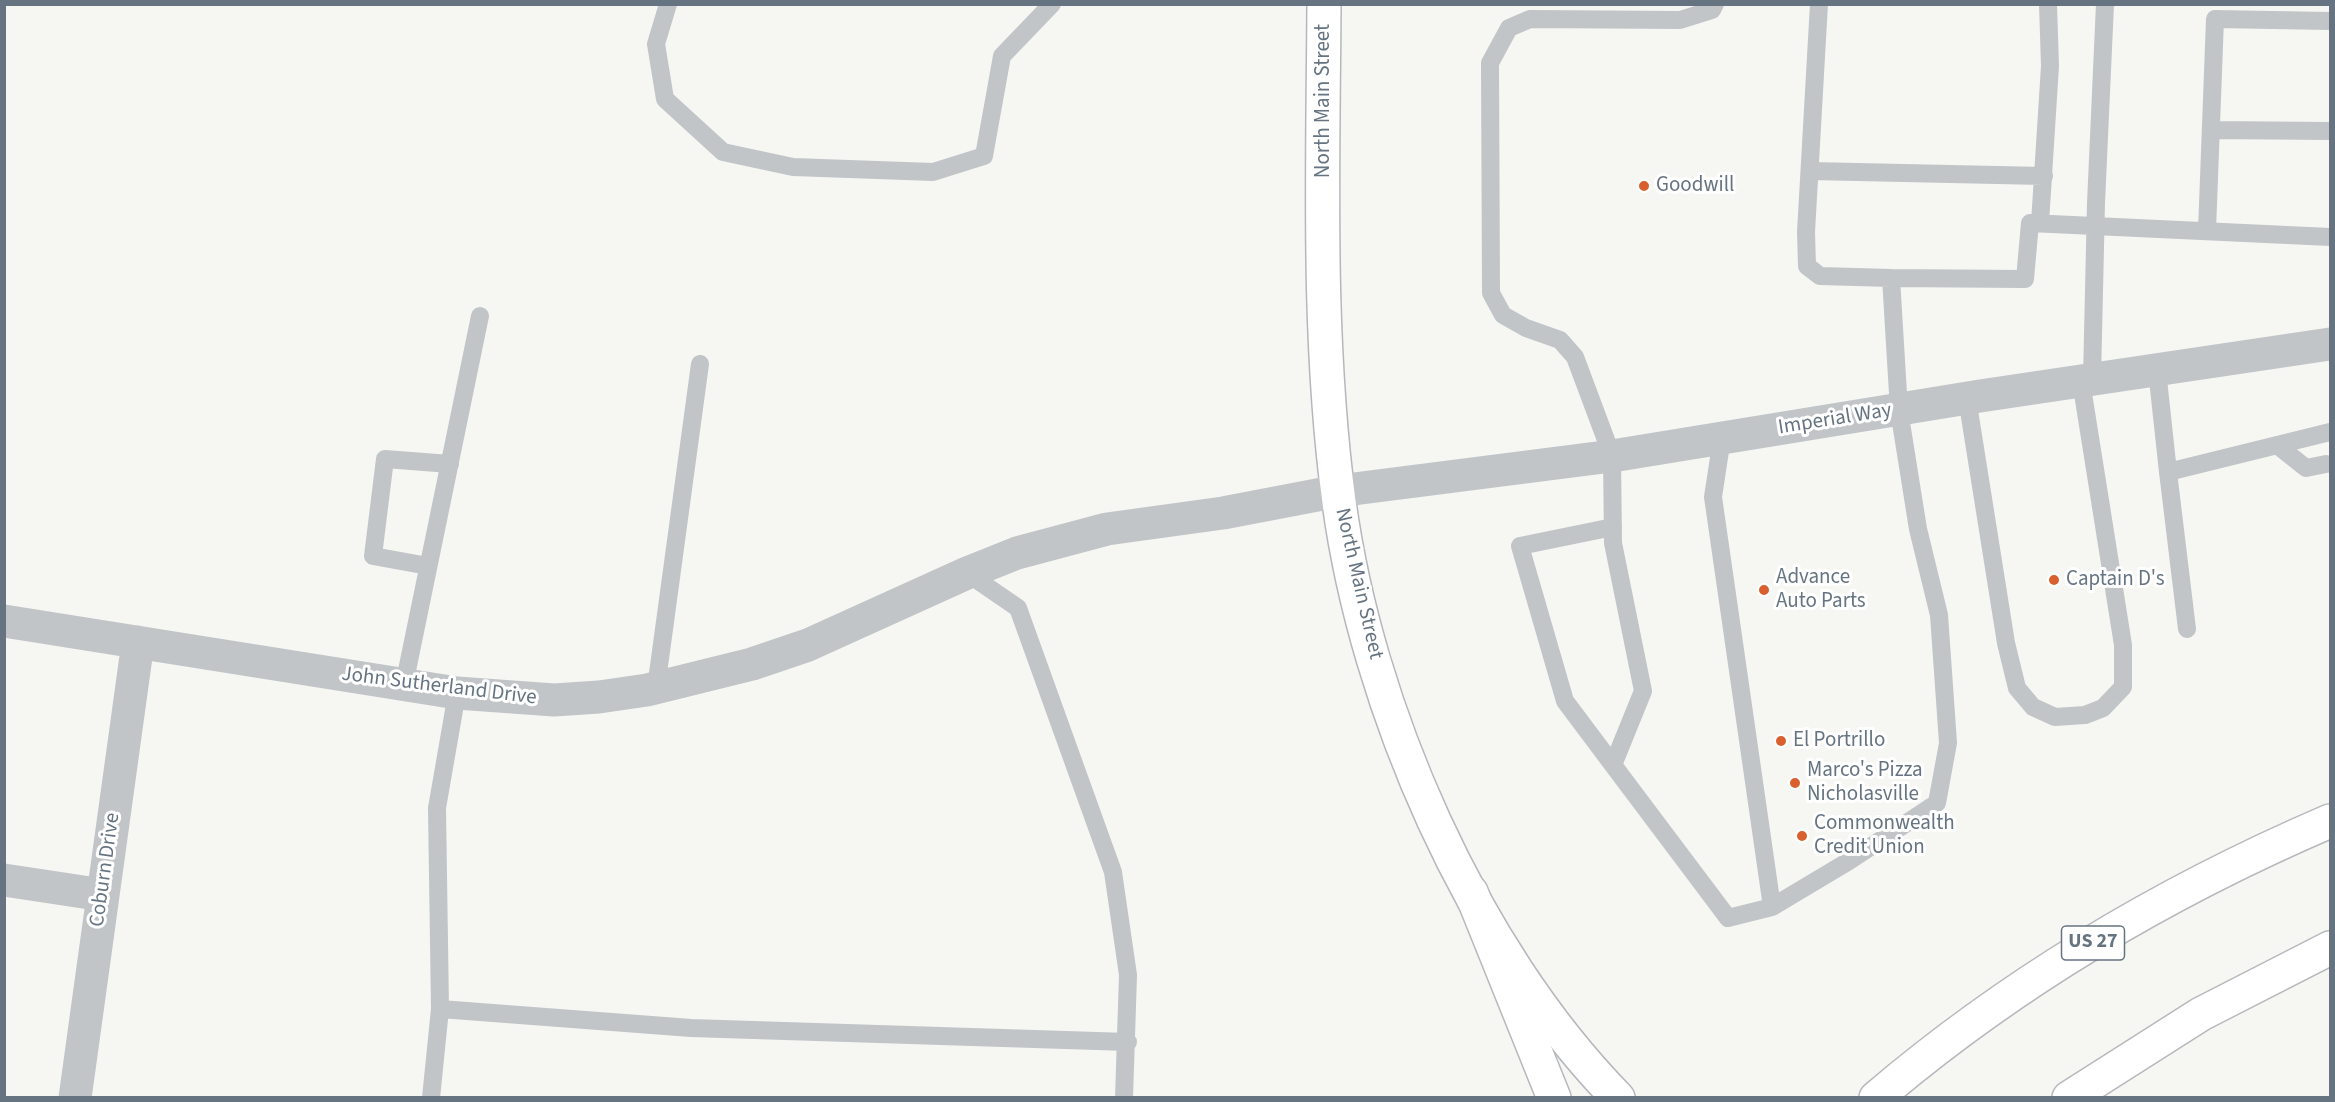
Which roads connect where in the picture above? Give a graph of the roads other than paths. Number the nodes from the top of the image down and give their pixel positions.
1 (668, 4) edge
2 (1052, 4) edge
3 (1324, 4) edge
4 (1715, 4) edge
5 (1819, 4) edge
6 (2048, 4) edge
7 (2105, 4) edge
8 (2331, 21) edge
9 (2211, 130) junction
10 (2331, 131) edge
11 (1810, 171) junction
12 (2044, 176) junction
13 (2040, 223) junction
14 (2095, 225) junction
15 (2207, 231) junction
16 (2331, 237) edge
17 (1891, 278) junction
18 (480, 316) dead end
19 (2331, 344) edge
20 (700, 364) dead end
21 (2157, 370) junction
22 (2086, 380) junction
23 (1967, 398) junction
24 (1899, 410) junction
25 (2331, 432) edge
26 (1722, 438) junction
27 (2277, 445) junction
28 (1612, 456) junction
29 (450, 464) junction
30 (2326, 464) dead end
31 (2168, 472) junction
32 (1338, 491) junction
33 (1613, 526) junction
34 (428, 566) junction
35 (967, 573) junction
36 (4, 621) edge
37 (2187, 629) dead end
38 (138, 642) junction
39 (404, 685) junction
40 (656, 688) junction
41 (457, 693) junction
42 (1613, 765) junction
43 (2331, 821) edge
44 (4, 880) edge
45 (1471, 892) junction
46 (103, 895) junction
47 (1772, 908) junction
48 (2331, 948) edge
49 (440, 1009) junction
50 (1128, 1042) junction
51 (75, 1098) edge
52 (431, 1098) edge
53 (1124, 1098) edge
54 (1554, 1098) edge
55 (1618, 1098) edge
56 (1876, 1098) edge
57 (2069, 1098) edge

1 - 2 lane
3 - 32 main road, North Main Street
4 - 28 lane
5 - 11 lane
6 - 12 lane
7 - 14 lane
8 - 9 lane
9 - 10 lane
9 - 15 lane
11 - 12 lane
11 - 17 lane
12 - 13 lane
13 - 14 lane
13 - 17 lane
14 - 15 lane
14 - 22 lane
15 - 16 lane
17 - 24 lane
18 - 29 lane
19 - 21 street, Imperial Way
20 - 40 lane
21 - 22 street, Imperial Way
21 - 31 lane
22 - 23 street, Imperial Way
22 - 23 lane
23 - 24 street, Imperial Way
24 - 26 street, Imperial Way
24 - 47 lane
25 - 27 lane
26 - 28 street, Imperial Way
26 - 47 lane
27 - 30 lane
27 - 31 lane
28 - 32 street, Imperial Way
28 - 33 lane
29 - 34 lane
29 - 34 lane
31 - 37 lane
32 - 35 street, Imperial Way
32 - 45 main road, North Main Street
33 - 42 lane
33 - 42 lane
34 - 39 lane
35 - 40 street, John Sutherland Drive
35 - 50 lane
36 - 38 street, John Sutherland Drive
38 - 39 street, John Sutherland Drive
38 - 46 street, Coburn Drive
39 - 41 street, John Sutherland Drive
40 - 41 street, John Sutherland Drive
41 - 49 lane
42 - 47 lane
43 - 56 main road, US 27
44 - 46 street
45 - 54 main road
45 - 55 main road, North Main Street
46 - 51 street, Coburn Drive
48 - 57 main road
49 - 50 lane
49 - 52 lane
50 - 53 lane

